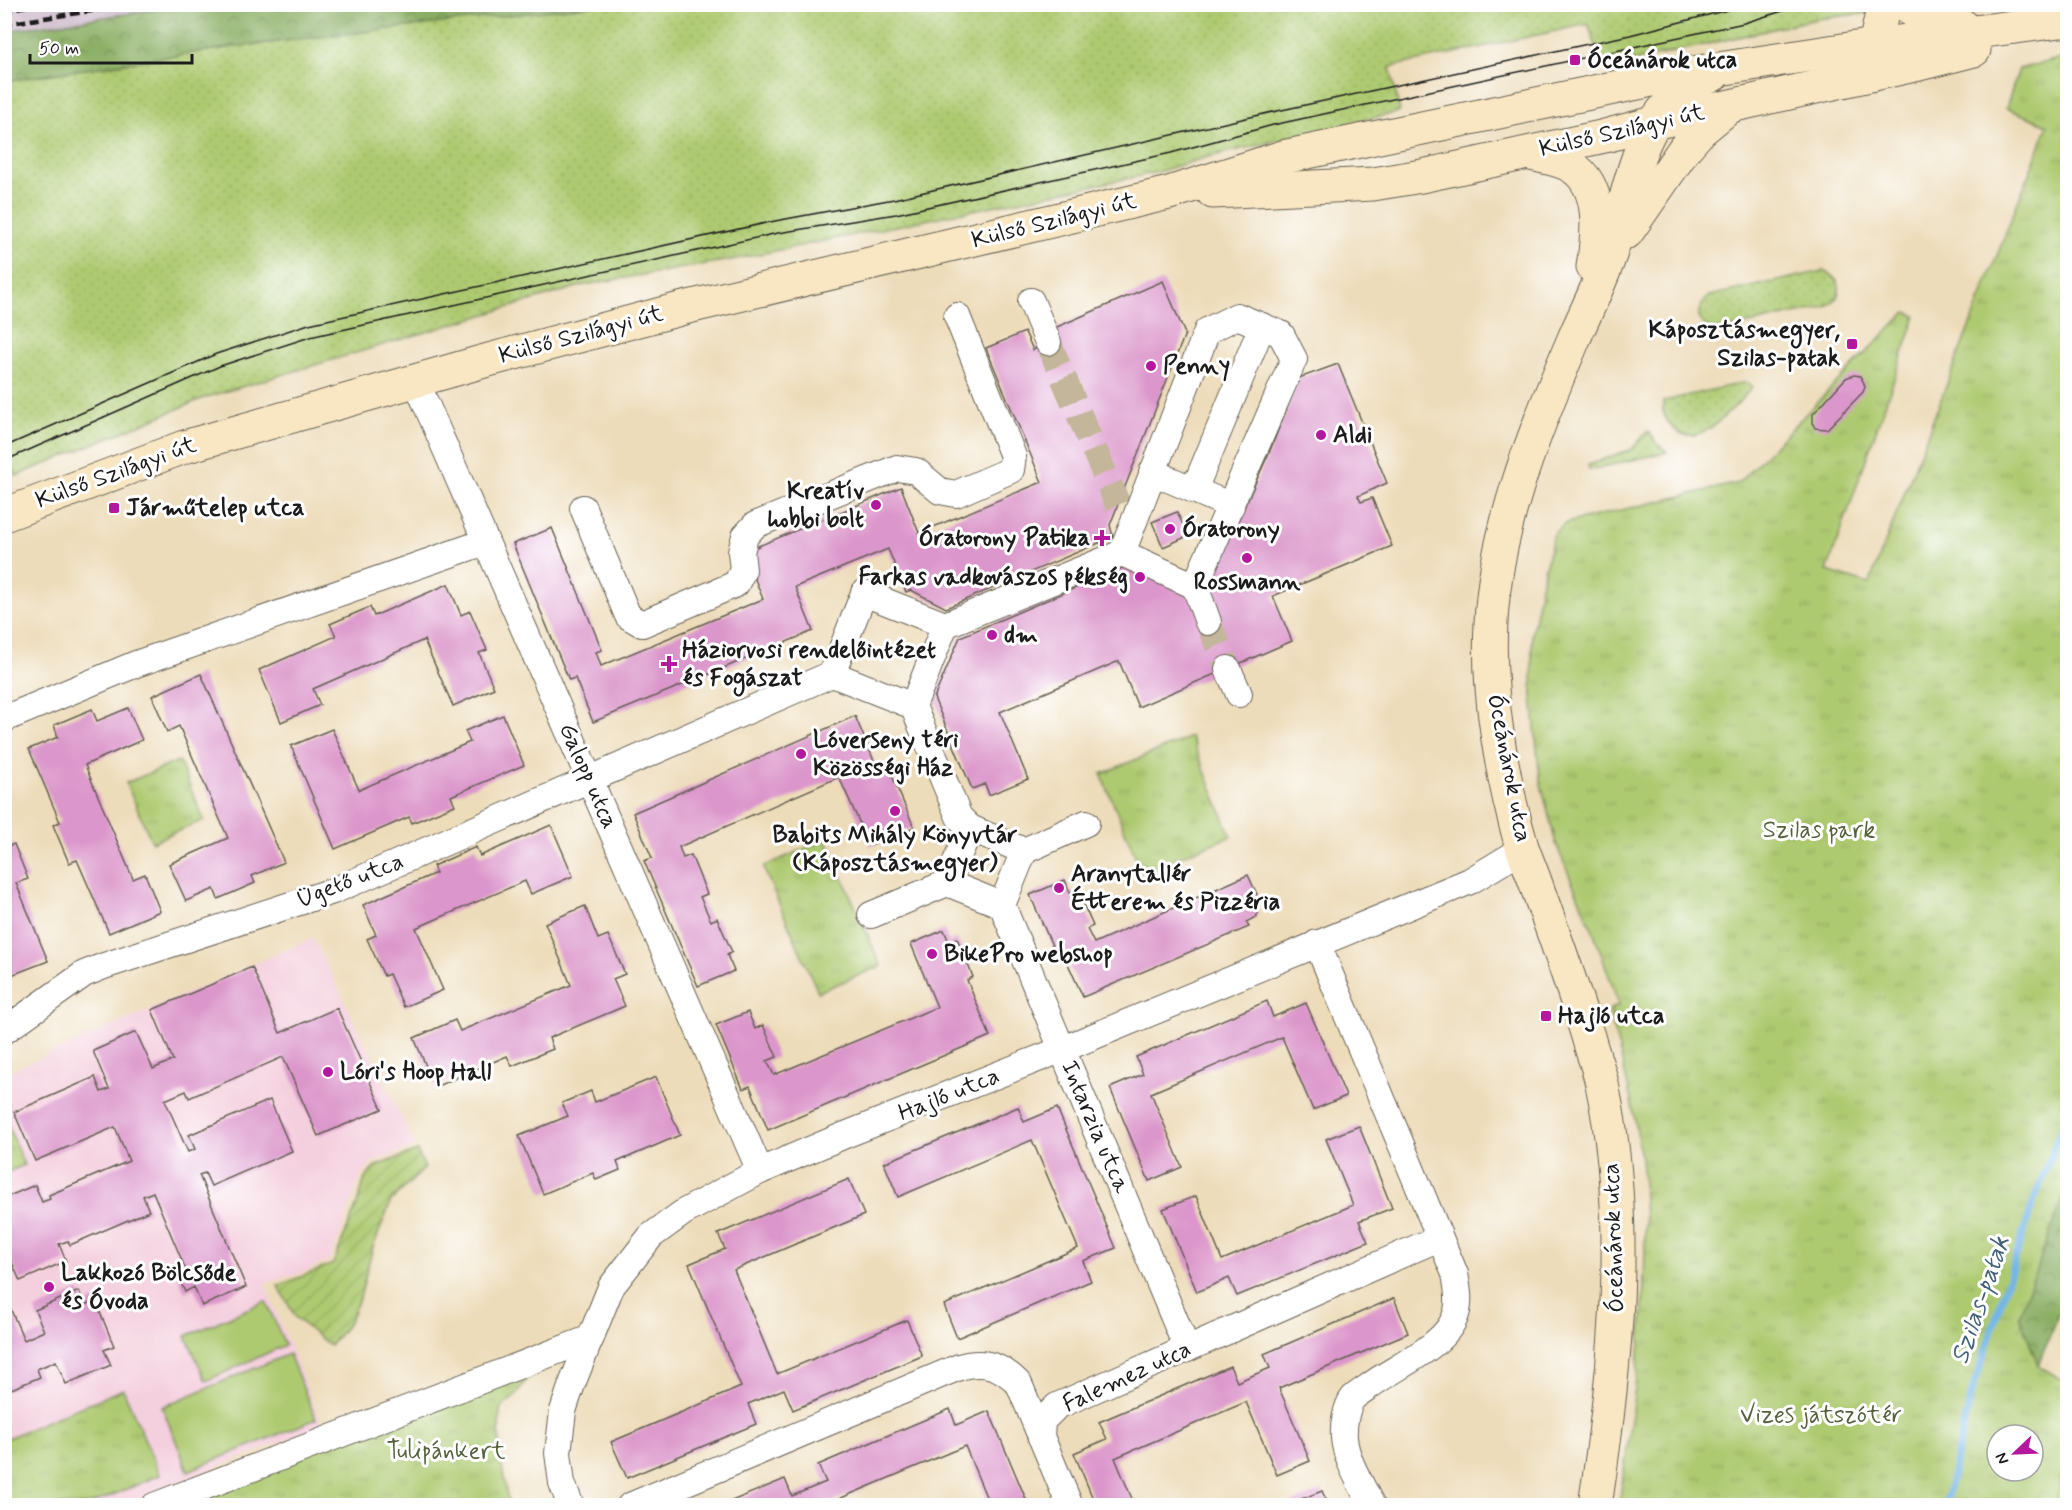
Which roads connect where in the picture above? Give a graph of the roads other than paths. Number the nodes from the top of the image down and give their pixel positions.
1 (1876, 4) edge
2 (1884, 4) edge
3 (1905, 4) edge
4 (2067, 20) edge
5 (2067, 26) edge
6 (1998, 30) junction
7 (1875, 45) junction
8 (1836, 51) junction
9 (1733, 66) junction
10 (1825, 84) junction
11 (1597, 90) junction
12 (1729, 106) junction
13 (1645, 133) junction
14 (1528, 154) junction
15 (1169, 194) junction
16 (1609, 259) junction
17 (1031, 301) dead end
18 (1586, 312) junction
19 (957, 316) dead end
20 (1262, 326) junction
21 (1048, 342) tunnel mouth
22 (416, 381) junction
23 (1152, 472) junction
24 (1194, 490) junction
25 (1118, 505) tunnel mouth
26 (1231, 506) junction
27 (583, 508) dead end
28 (4, 514) edge
29 (485, 542) junction
30 (1125, 543) junction
31 (1195, 586) junction
32 (1208, 622) tunnel mouth
33 (945, 625) junction
34 (1228, 669) tunnel mouth
35 (832, 674) junction
36 (1239, 694) dead end
37 (913, 706) junction
38 (4, 719) edge
39 (590, 779) junction
40 (1086, 824) dead end
41 (970, 828) junction
42 (1523, 849) junction
43 (1024, 851) junction
44 (947, 882) junction
45 (1002, 905) junction
46 (871, 915) dead end
47 (1317, 943) junction
48 (4, 1031) edge
49 (1063, 1049) junction
50 (760, 1171) junction
51 (1439, 1238) junction
52 (591, 1338) junction
53 (1187, 1348) junction
54 (1041, 1437) junction
55 (154, 1506) edge
56 (571, 1506) edge
57 (630, 1506) edge
58 (1070, 1506) edge
59 (1372, 1506) edge
60 (1595, 1506) edge

1 - 8 street
2 - 7 street
3 - 6 street
4 - 6 street, Külső Szilágyi út
5 - 10 street, Külső Szilágyi út
6 - 7 street, Külső Szilágyi út
7 - 8 street, Külső Szilágyi út
7 - 10 street
8 - 9 street, Külső Szilágyi út
9 - 11 street, Külső Szilágyi út
9 - 13 street
10 - 12 street, Külső Szilágyi út
11 - 13 street
11 - 15 street, Külső Szilágyi út
12 - 13 street, Külső Szilágyi út
12 - 16 street
13 - 14 street, Külső Szilágyi út
13 - 16 street, Óceánárok utca
14 - 15 street, Külső Szilágyi út
14 - 18 street
15 - 22 street, Külső Szilágyi út
16 - 18 street, Óceánárok utca
17 - 21 street
18 - 42 street, Óceánárok utca
19 - 27 street
20 - 23 street
20 - 24 street
20 - 26 street
22 - 28 street, Külső Szilágyi út
22 - 29 street, Galopp utca
23 - 24 street
23 - 30 street
24 - 26 street
25 - 30 street
26 - 31 street
29 - 38 street
29 - 39 street, Galopp utca
30 - 31 street
30 - 33 street
31 - 32 street
33 - 35 street
33 - 37 street
34 - 36 street
35 - 37 street
35 - 39 street, Ügető utca
37 - 41 street
39 - 48 street, Ügető utca
39 - 50 street, Galopp utca
40 - 43 street
41 - 43 street
41 - 44 street
42 - 47 street, Hajló utca
42 - 60 street, Óceánárok utca
43 - 45 street
44 - 45 street
44 - 46 street
45 - 49 street, Intarzia utca
47 - 49 street, Hajló utca
47 - 51 street
49 - 50 street, Hajló utca
49 - 53 street, Intarzia utca
50 - 52 street, Hajló utca
51 - 53 street, Falemez utca
51 - 59 street
52 - 55 street
52 - 56 street, Hajló utca
53 - 54 street, Falemez utca
54 - 57 street, Falemez utca
54 - 58 street

